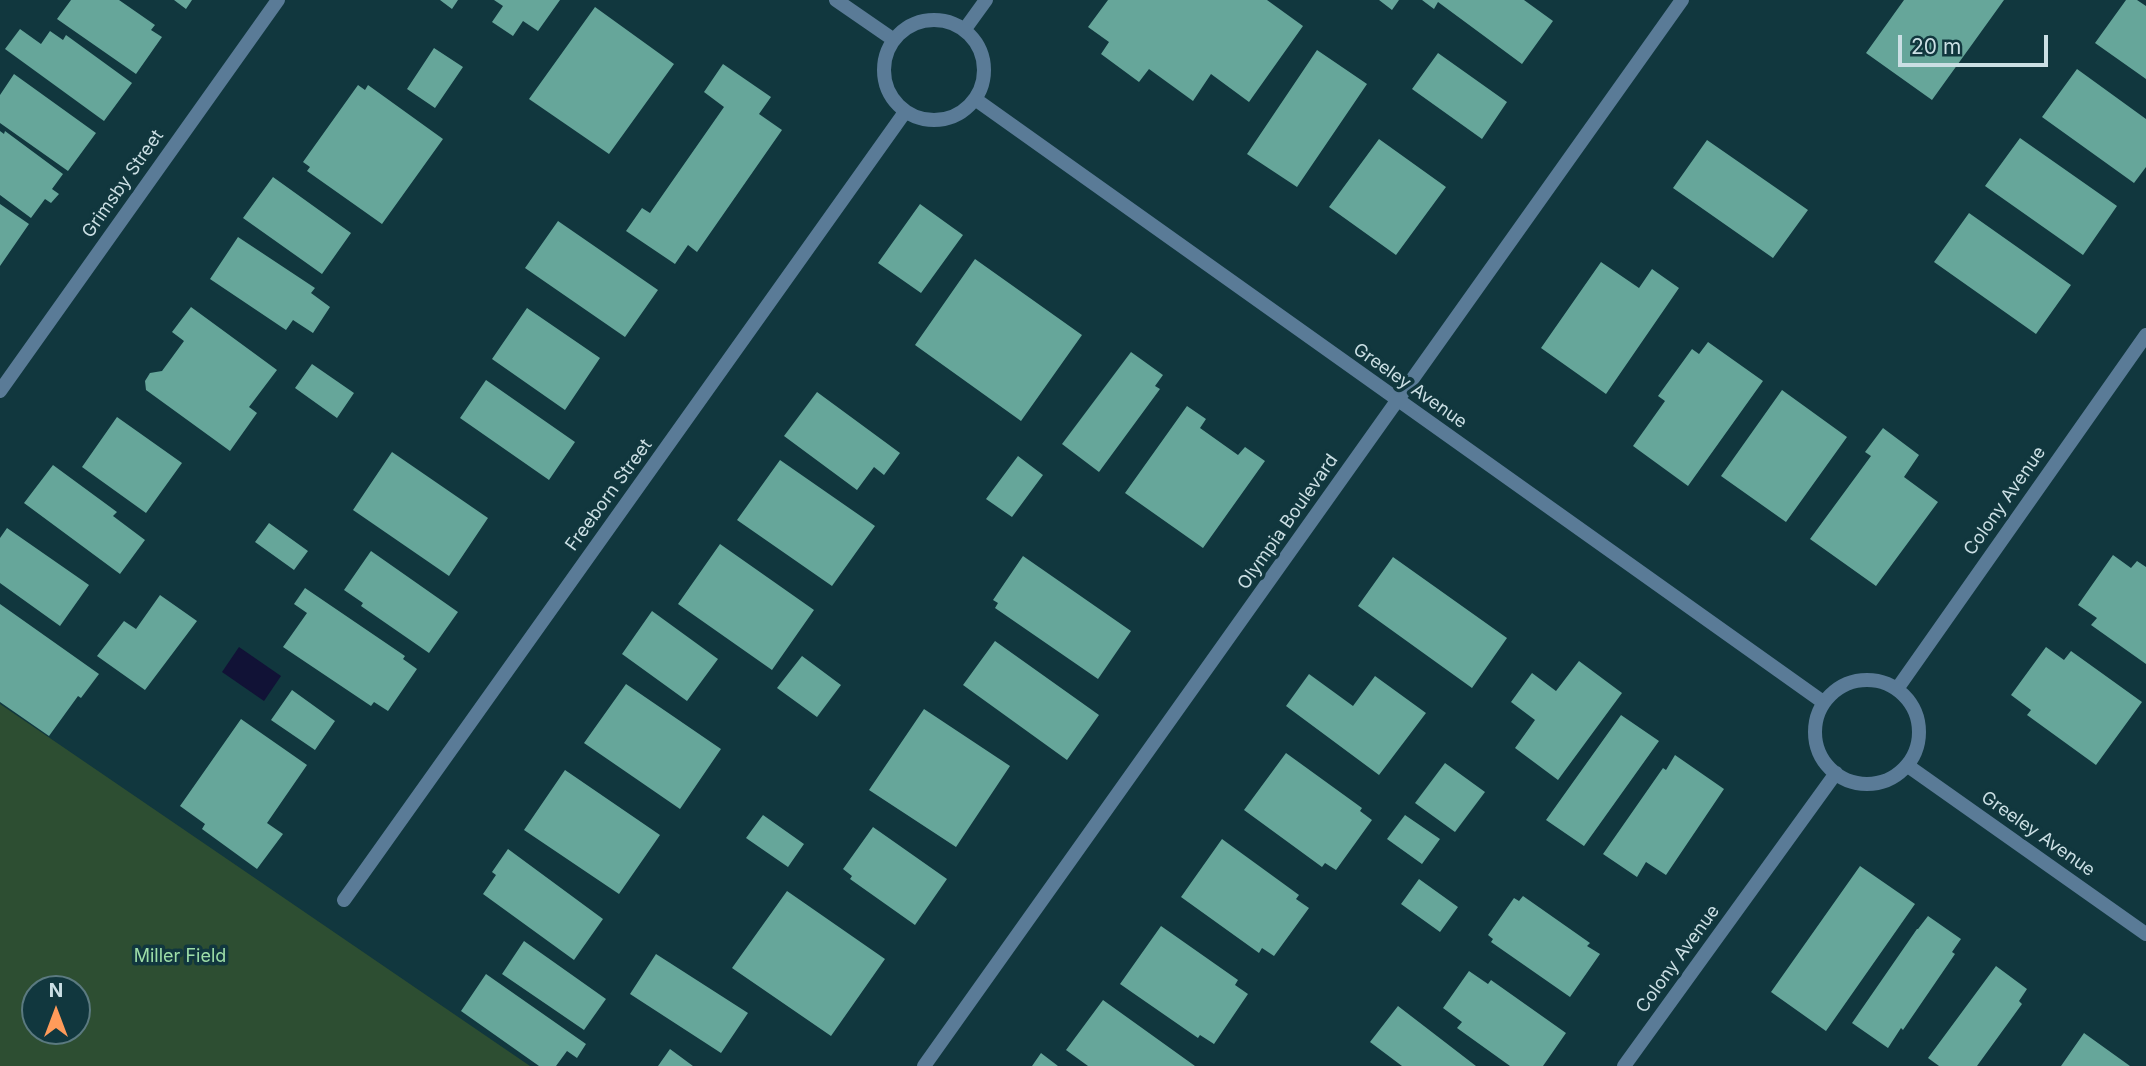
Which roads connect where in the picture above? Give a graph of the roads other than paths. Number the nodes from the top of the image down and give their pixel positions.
1 (278, 0) edge
2 (836, 0) edge
3 (986, 0) edge
4 (1682, 0) edge
5 (965, 29) junction
6 (894, 40) junction
7 (975, 99) junction
8 (905, 112) junction
9 (2146, 335) edge
10 (0, 391) edge
11 (1398, 401) junction
12 (1897, 689) junction
13 (1823, 702) junction
14 (1908, 766) junction
15 (1836, 773) junction
16 (344, 900) dead end
17 (2146, 934) edge
18 (925, 1066) edge
19 (1624, 1066) edge

1 - 10 street, Grimsby Street
2 - 6 street
3 - 5 street
4 - 11 street, Olympia Boulevard
5 - 6 street
5 - 7 street
6 - 8 street
7 - 8 street
7 - 11 street, Greeley Avenue
8 - 16 street, Freeborn Street
9 - 12 street, Colony Avenue
11 - 13 street, Greeley Avenue
11 - 18 street, Olympia Boulevard
12 - 13 street
12 - 14 street
13 - 15 street
14 - 15 street
14 - 17 street, Greeley Avenue
15 - 19 street, Colony Avenue

